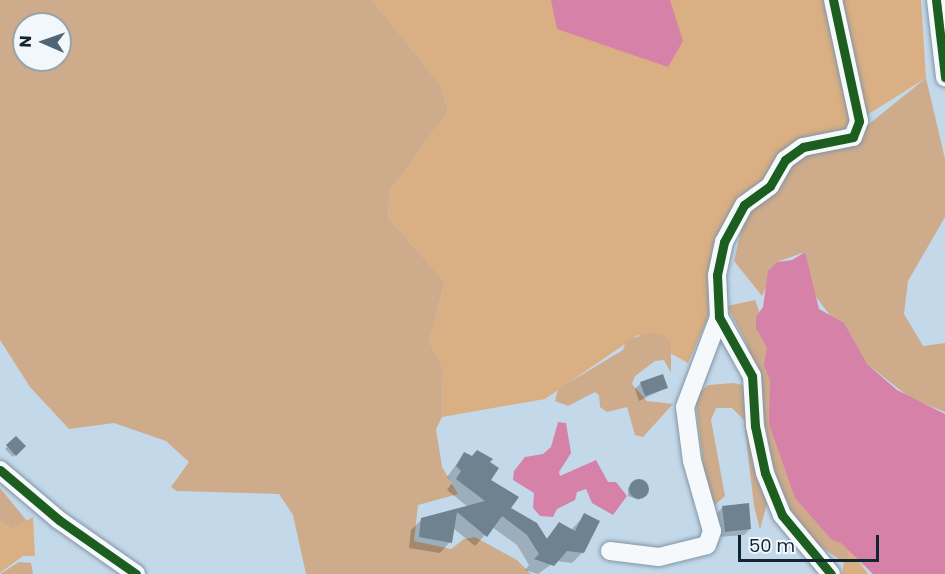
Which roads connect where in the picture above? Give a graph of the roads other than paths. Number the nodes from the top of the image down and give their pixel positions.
1 (833, 0) edge
2 (936, 0) edge
3 (944, 49) edge
4 (945, 77) edge
5 (719, 317) junction
6 (0, 470) edge
7 (806, 544) junction
8 (610, 551) dead end
9 (136, 574) edge
10 (831, 574) edge
11 (840, 574) edge

1 - 5 street
2 - 3 street
3 - 4 street
5 - 7 street
5 - 8 street
6 - 9 street
7 - 10 street
7 - 11 street

